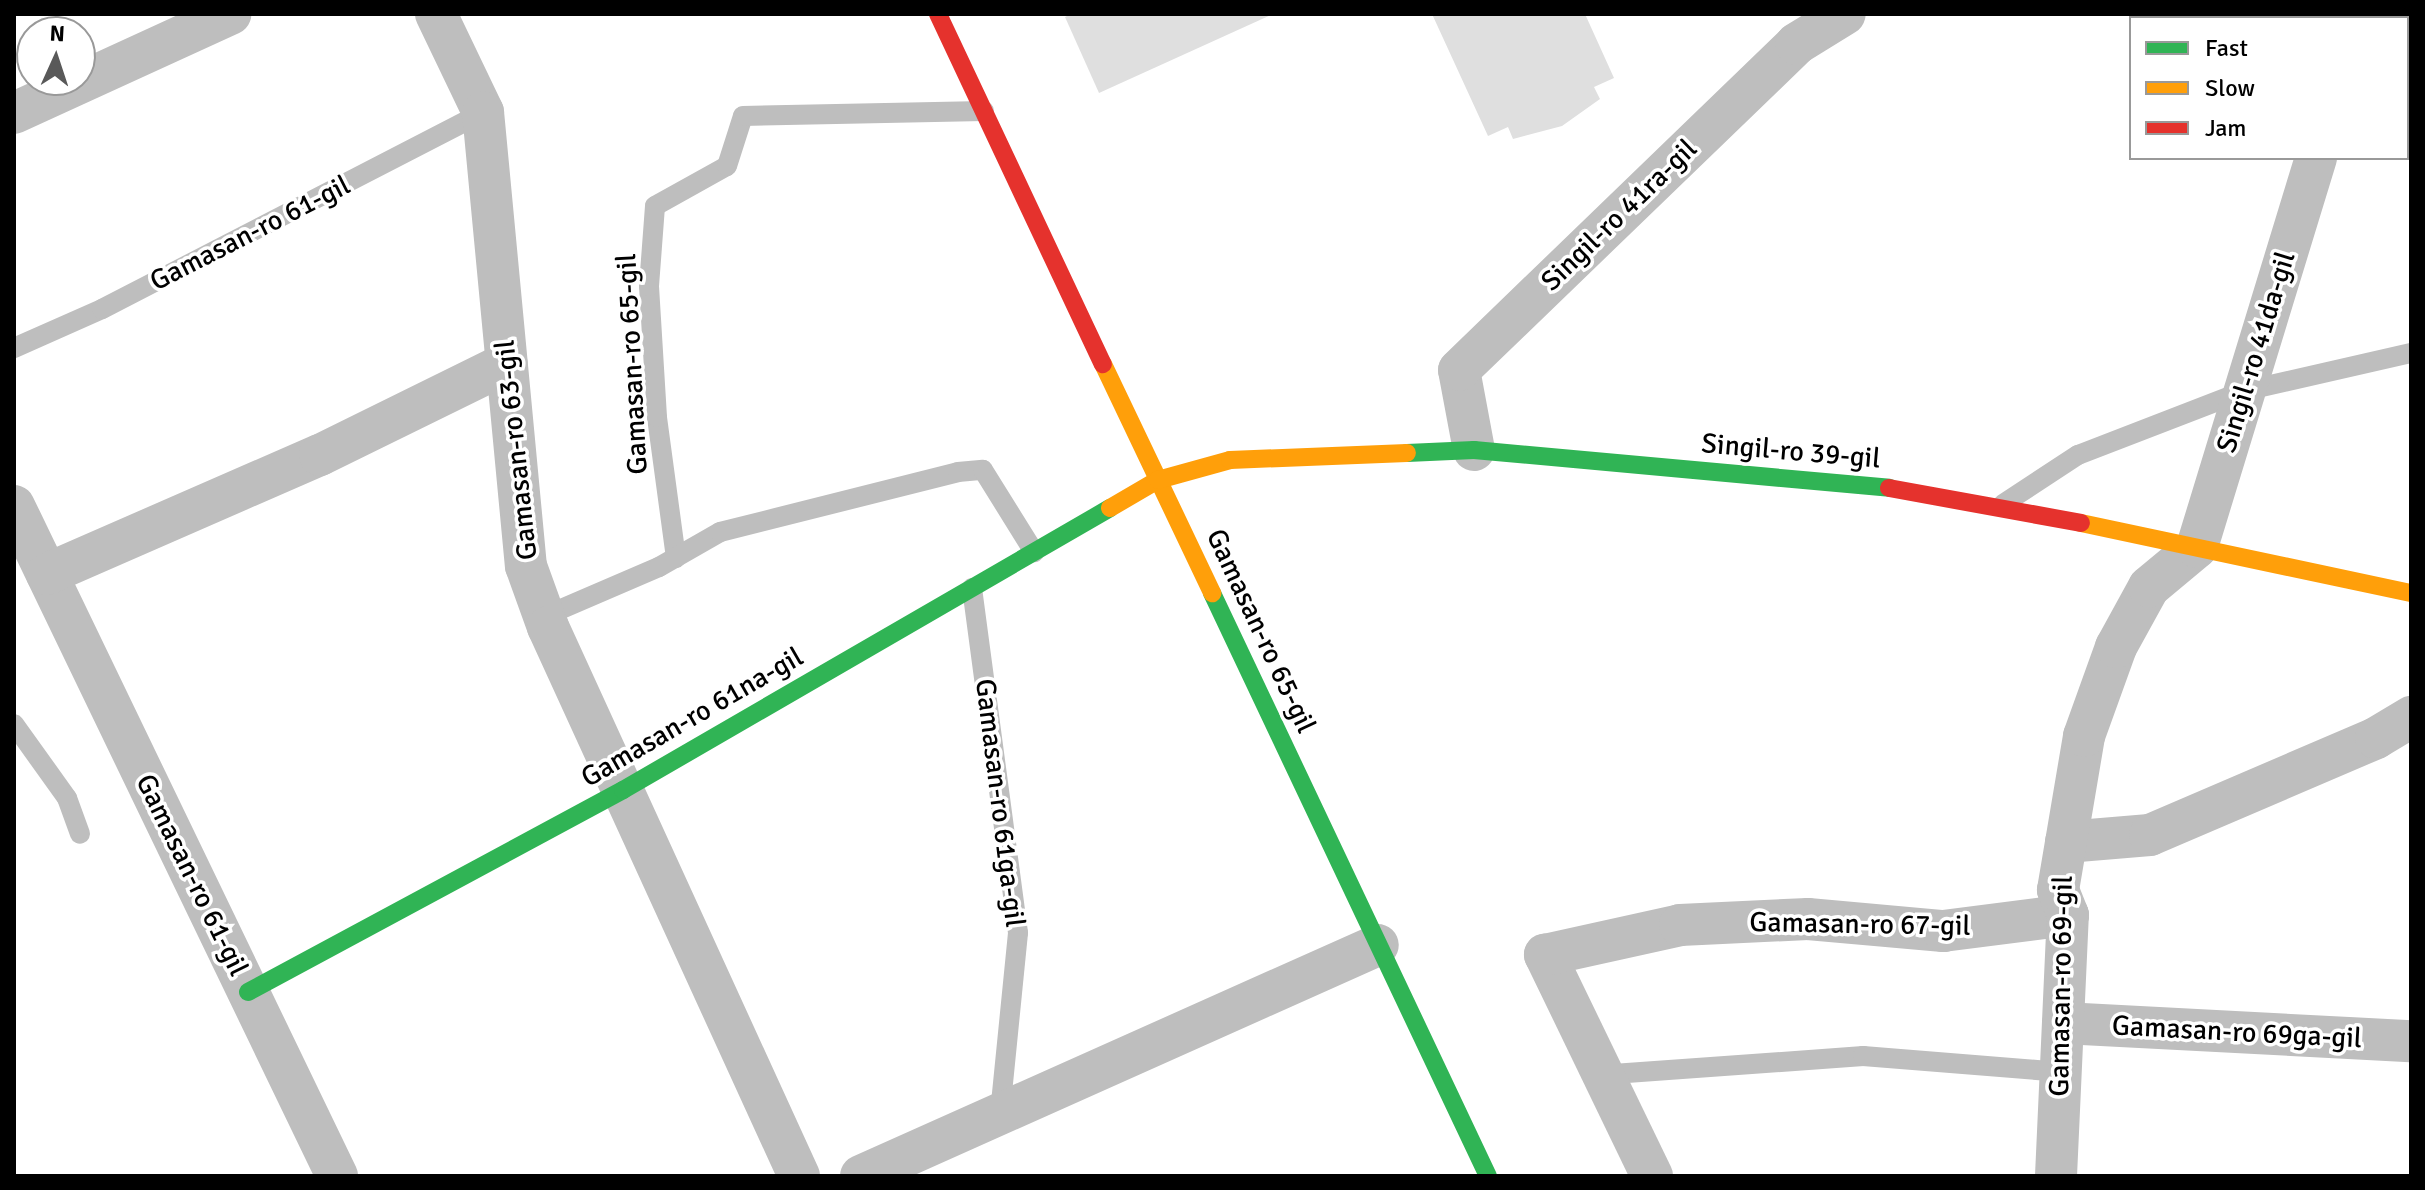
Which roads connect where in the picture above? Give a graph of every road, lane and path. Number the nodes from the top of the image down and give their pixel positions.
1 (230, 14) edge
2 (436, 14) edge
3 (938, 14) edge
4 (1845, 14) edge
5 (984, 111) junction
6 (483, 112) junction
7 (14, 113) edge
8 (2315, 160) edge
9 (14, 348) edge
10 (2411, 353) edge
11 (507, 363) junction
12 (2244, 391) junction
13 (1474, 450) junction
14 (1158, 480) junction
15 (14, 506) edge
16 (1999, 506) junction
17 (2197, 547) junction
18 (1034, 552) junction
19 (676, 558) junction
20 (47, 574) junction
21 (972, 588) junction
22 (2411, 593) edge
23 (545, 616) junction
24 (2411, 717) edge
25 (14, 724) edge
26 (623, 790) junction
27 (80, 834) dead end
28 (2066, 842) junction
29 (2068, 915) junction
30 (1378, 945) junction
31 (248, 992) junction
32 (2063, 1023) junction
33 (2411, 1041) edge
34 (2060, 1072) junction
35 (1599, 1075) junction
36 (1000, 1114) junction
37 (337, 1176) edge
38 (799, 1176) edge
39 (861, 1176) edge
40 (1488, 1176) edge
41 (1652, 1176) edge
42 (2056, 1176) edge

1 - 7 street
2 - 6 street, Gamasan-ro 63-gil
3 - 5 street, Gamasan-ro 65-gil
4 - 13 street, Singil-ro 41ra-gil
5 - 14 street, Gamasan-ro 65-gil
5 - 19 lane, Gamasan-ro 65-gil
6 - 9 lane, Gamasan-ro 61-gil
6 - 11 street, Gamasan-ro 63-gil
8 - 12 street, Singil-ro 41da-gil
10 - 12 lane
11 - 20 street
11 - 23 street, Gamasan-ro 63-gil
12 - 16 lane
12 - 17 street, Singil-ro 41da-gil
13 - 14 street, Singil-ro 39-gil
13 - 16 street, Singil-ro 39-gil
14 - 18 street, Gamasan-ro 61na-gil
14 - 30 street, Gamasan-ro 65-gil
15 - 20 street, Gamasan-ro 61-gil
16 - 17 street, Singil-ro 39-gil
17 - 22 street, Singil-ro 39-gil
17 - 28 street, Gamasan-ro 69-gil
18 - 19 lane
18 - 21 street, Gamasan-ro 61na-gil
19 - 23 lane
20 - 31 street, Gamasan-ro 61-gil
21 - 26 street, Gamasan-ro 61na-gil
21 - 36 lane, Gamasan-ro 61ga-gil
23 - 26 street, Gamasan-ro 63-gil
24 - 28 street
25 - 27 lane
26 - 31 street, Gamasan-ro 61na-gil
26 - 38 street, Gamasan-ro 63-gil
28 - 29 street, Gamasan-ro 69-gil
29 - 32 street, Gamasan-ro 69-gil
29 - 35 street, Gamasan-ro 67-gil
30 - 36 street
30 - 40 street, Gamasan-ro 65-gil
31 - 37 street, Gamasan-ro 61-gil
32 - 33 street, Gamasan-ro 69ga-gil
32 - 34 street, Gamasan-ro 69-gil
34 - 35 lane
34 - 42 street, Gamasan-ro 69-gil
35 - 41 street, Gamasan-ro 67-gil
36 - 39 street

